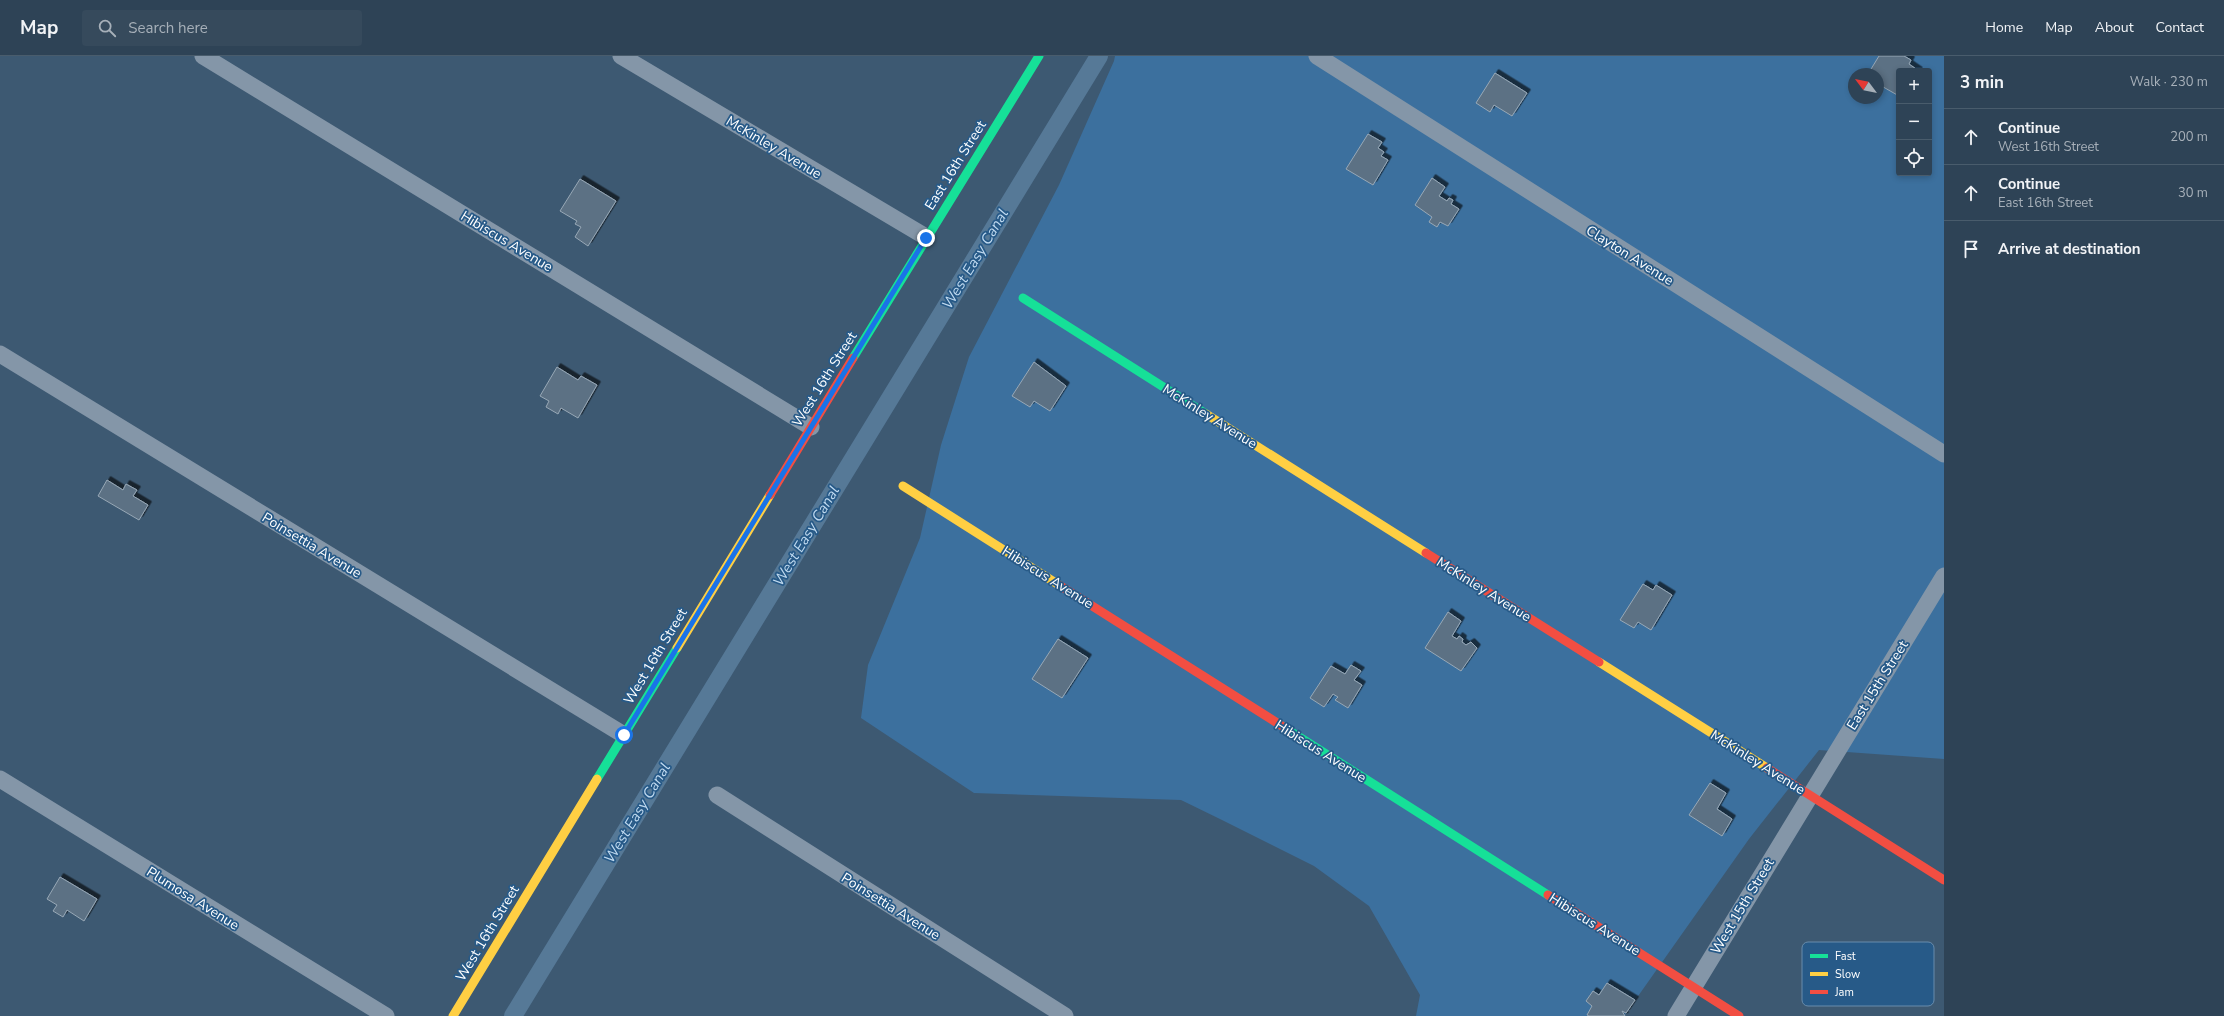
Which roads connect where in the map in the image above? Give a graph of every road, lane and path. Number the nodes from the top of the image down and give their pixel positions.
1 (203, 56) edge
2 (621, 56) edge
3 (1039, 56) edge
4 (1317, 56) edge
5 (926, 238) junction
6 (1023, 298) dead end
7 (882, 311) joint
8 (0, 354) edge
9 (811, 427) junction
10 (1944, 454) edge
11 (903, 486) dead end
12 (1944, 576) edge
13 (624, 735) junction
14 (0, 779) edge
15 (717, 795) dead end
16 (1809, 795) junction
17 (1944, 880) edge
18 (1693, 987) junction
19 (386, 1016) edge
20 (453, 1016) edge
21 (1065, 1016) edge
22 (1676, 1016) edge
23 (1739, 1016) edge

1 - 9 street, Hibiscus Avenue
2 - 5 street, McKinley Avenue
3 - 5 street, East 16th Street
4 - 10 street, Clayton Avenue
5 - 7 street, East 16th Street
6 - 16 street, McKinley Avenue
7 - 9 street, West 16th Street
8 - 13 street, Poinsettia Avenue
9 - 13 street, West 16th Street
11 - 18 street, Hibiscus Avenue
12 - 16 street, East 15th Street
13 - 20 street, West 16th Street
14 - 19 street, Plumosa Avenue
15 - 21 street, Poinsettia Avenue
16 - 17 street, McKinley Avenue
16 - 18 street, West 15th Street
18 - 22 street, West 15th Street
18 - 23 street, Hibiscus Avenue

